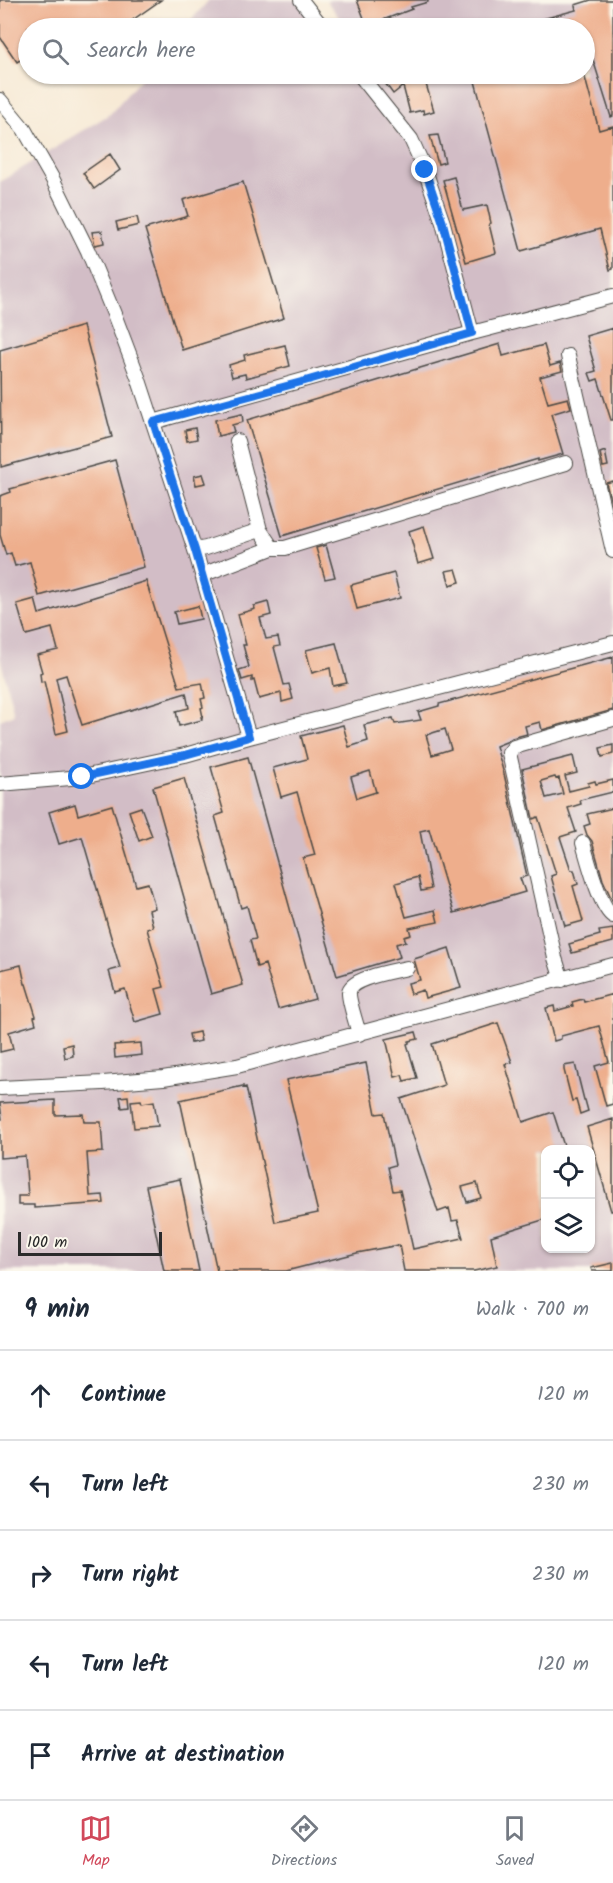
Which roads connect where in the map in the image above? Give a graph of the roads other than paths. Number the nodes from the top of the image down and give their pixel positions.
1 (301, 0) edge
2 (315, 18) edge
3 (367, 84) edge
4 (0, 100) edge
5 (613, 296) edge
6 (472, 333) junction
7 (568, 356) dead end
8 (153, 422) junction
9 (237, 441) dead end
10 (566, 463) dead end
11 (260, 530) junction
12 (272, 548) junction
13 (195, 550) junction
14 (613, 551) edge
15 (202, 575) junction
16 (613, 643) edge
17 (613, 719) edge
18 (249, 737) junction
19 (0, 783) edge
20 (583, 843) dead end
21 (613, 916) edge
22 (613, 965) edge
23 (407, 968) dead end
24 (562, 980) junction
25 (359, 1034) junction
26 (0, 1088) edge

1 - 2 street
3 - 6 street
4 - 8 street
5 - 6 street
6 - 8 street
7 - 14 street
8 - 13 street
9 - 11 street
10 - 12 street
11 - 12 street
11 - 13 street
12 - 15 street
13 - 15 street
15 - 18 street
16 - 18 street
17 - 24 street
18 - 19 street
20 - 21 street
22 - 24 street
23 - 25 street
24 - 25 street
25 - 26 street

